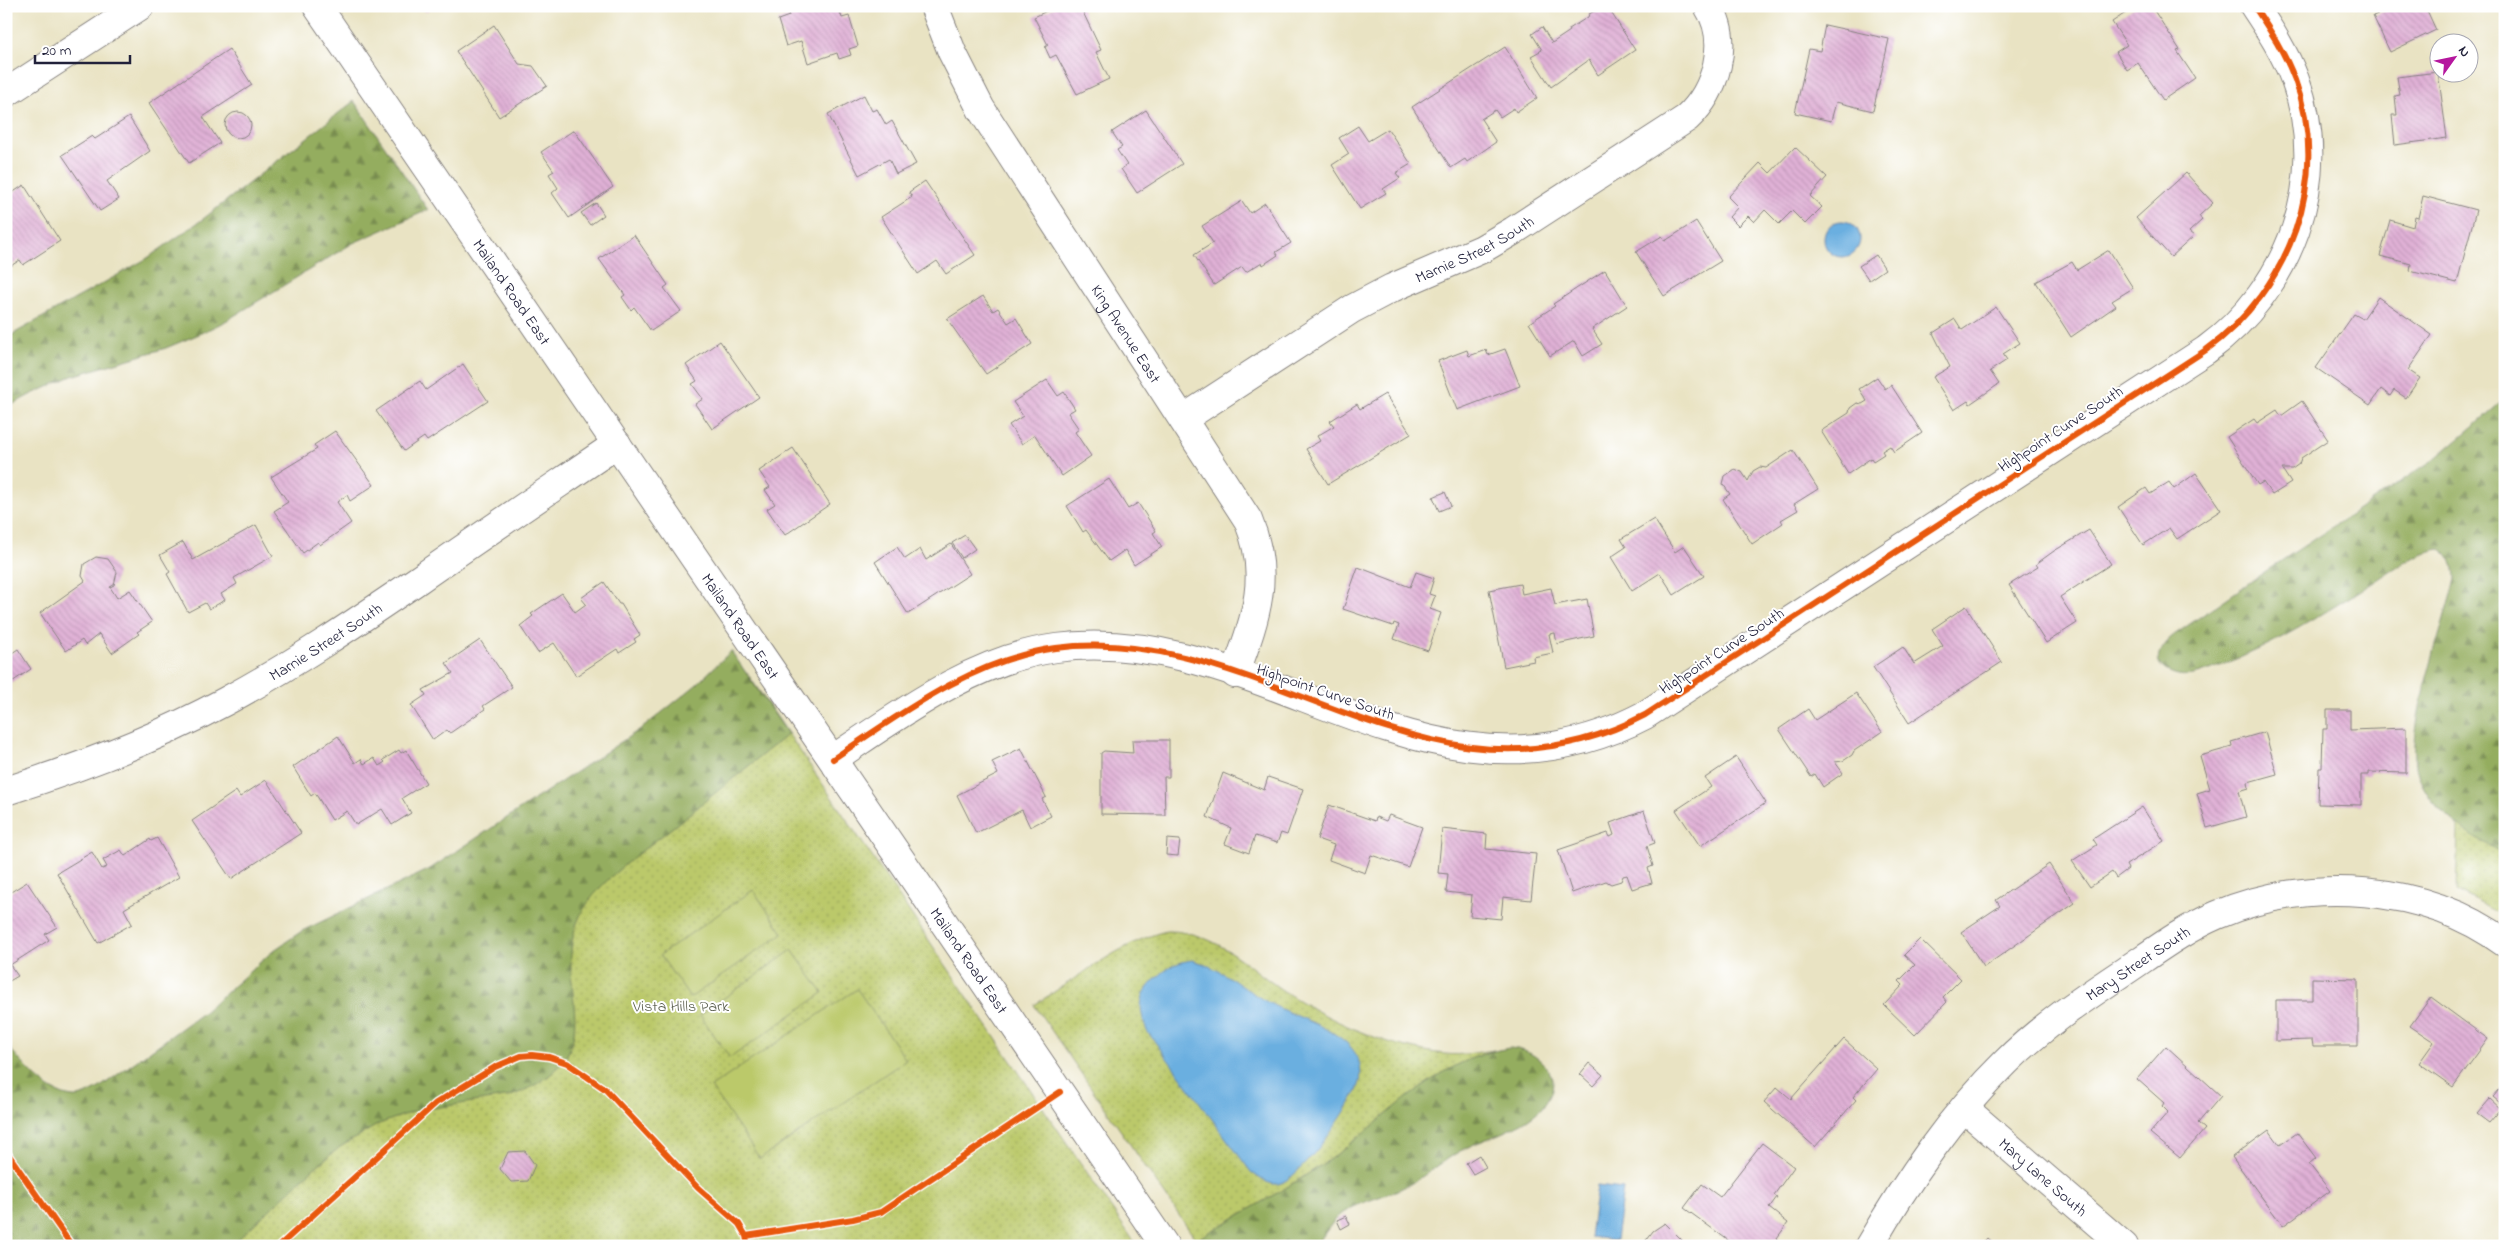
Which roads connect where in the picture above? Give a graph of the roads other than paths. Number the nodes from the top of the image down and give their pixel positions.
1 (140, 6) edge
2 (318, 6) edge
3 (934, 6) edge
4 (1708, 6) edge
5 (2254, 6) edge
6 (6, 94) edge
7 (1183, 419) junction
8 (617, 444) junction
9 (1235, 674) junction
10 (833, 759) junction
11 (6, 792) edge
12 (2505, 943) edge
13 (1964, 1108) junction
14 (1165, 1246) edge
15 (1869, 1246) edge
16 (2124, 1246) edge

1 - 6 street
2 - 8 street, Mailand Road East
3 - 7 street, King Avenue East
4 - 7 street, Marnie Street South
5 - 9 street, Highpoint Curve South
7 - 9 street, King Avenue East
8 - 10 street, Mailand Road East
8 - 11 street, Marnie Street South
9 - 10 street, Highpoint Curve South
10 - 14 street, Mailand Road East
12 - 13 street, Mary Street South
13 - 15 street, Mary Street South
13 - 16 street, Mary Lane South

